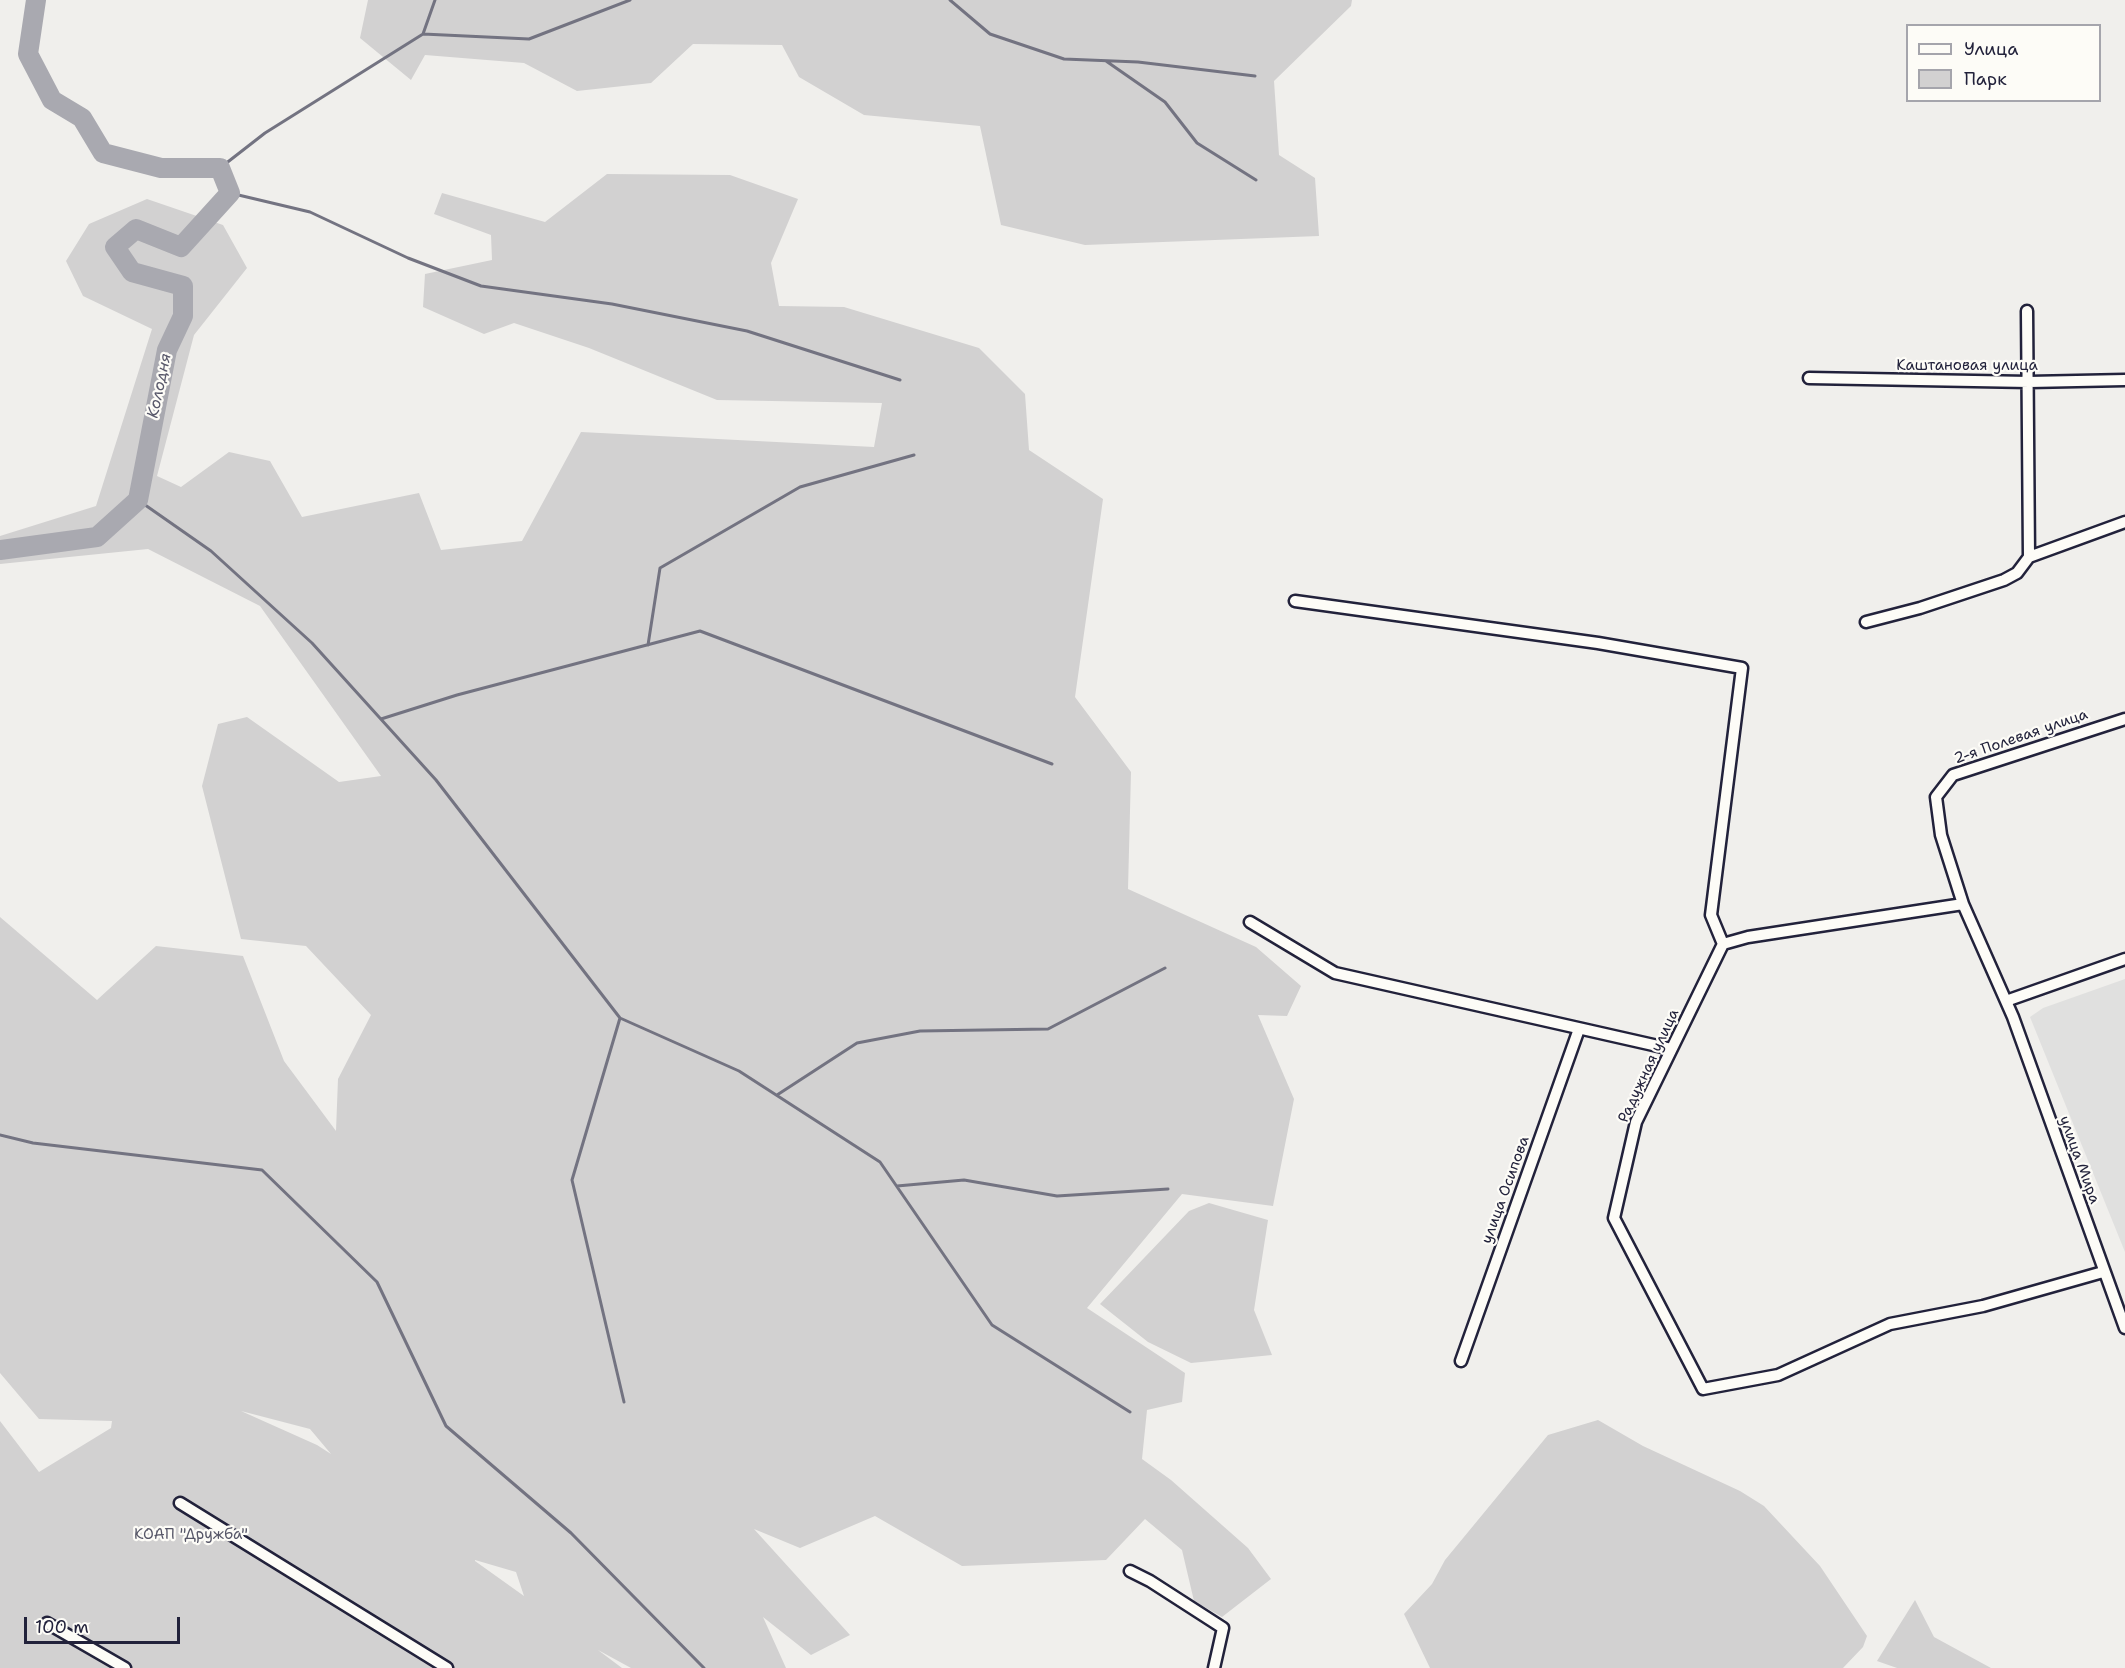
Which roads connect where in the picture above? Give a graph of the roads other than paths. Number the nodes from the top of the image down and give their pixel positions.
1 (2027, 311) dead end
2 (1809, 378) dead end
3 (2125, 380) edge
4 (2029, 382) junction
5 (2125, 522) edge
6 (2029, 557) junction
7 (1296, 601) dead end
8 (1866, 622) dead end
9 (2125, 719) edge
10 (1964, 904) junction
11 (1250, 922) dead end
12 (1723, 944) junction
13 (2125, 959) edge
14 (2006, 1001) junction
15 (1579, 1029) junction
16 (1671, 1049) junction
17 (2103, 1272) junction
18 (2125, 1328) edge
19 (1461, 1361) dead end
20 (180, 1503) dead end
21 (1130, 1571) dead end
22 (48, 1623) dead end
23 (125, 1668) edge
24 (447, 1668) edge
25 (1214, 1668) edge

1 - 4 street
2 - 4 street, Каштановая улица
3 - 4 street, Каштановая улица
4 - 6 street
5 - 6 street
6 - 8 street
7 - 12 street
9 - 10 street, 2-я Полевая улица
10 - 12 street
10 - 14 street, 2-я Полевая улица
11 - 15 street
12 - 16 street, Радужная улица
13 - 14 street
14 - 17 street, улица Мира
15 - 16 street
15 - 19 street, улица Осипова
16 - 17 street, Радужная улица
17 - 18 street, улица Мира
20 - 24 street
21 - 25 street
22 - 23 street

